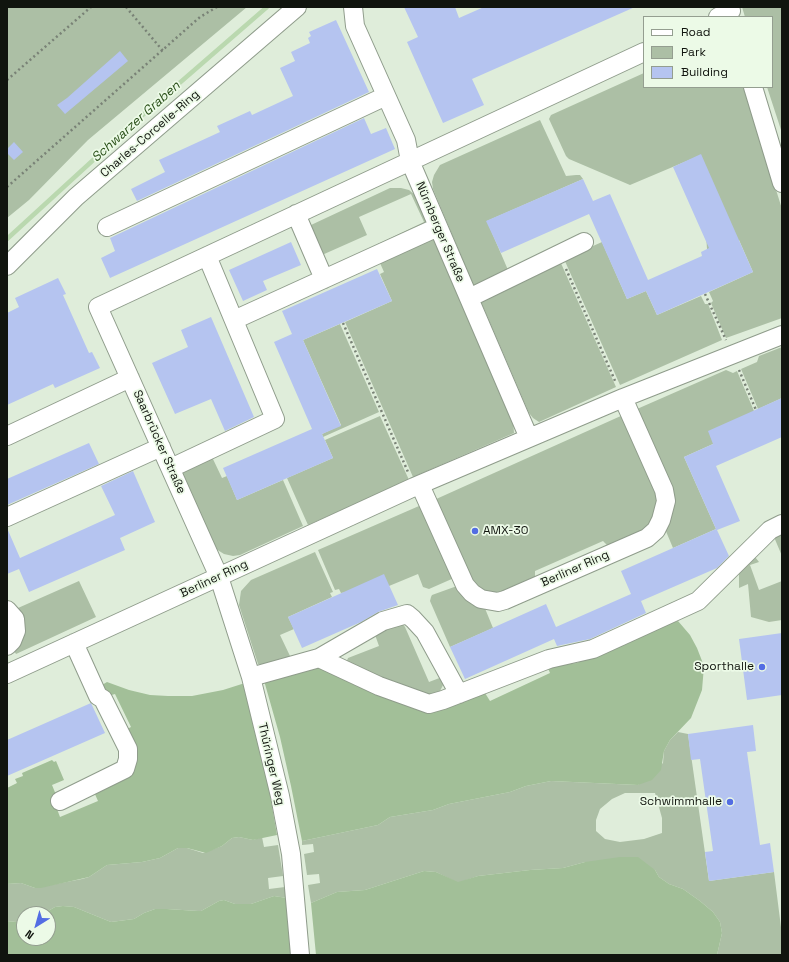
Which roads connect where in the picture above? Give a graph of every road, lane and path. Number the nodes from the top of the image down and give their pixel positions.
1 (91, 7) edge
2 (126, 7) edge
3 (217, 7) edge
4 (297, 7) edge
5 (353, 7) edge
6 (163, 50) junction
7 (643, 52) edge
8 (7, 80) edge
9 (753, 88) edge
10 (386, 96) junction
11 (410, 161) junction
12 (782, 183) edge
13 (7, 187) edge
14 (296, 214) junction
15 (106, 227) dead end
16 (438, 227) junction
17 (584, 242) dead end
18 (207, 256) junction
19 (564, 265) dead end
20 (7, 266) edge
21 (324, 279) junction
22 (468, 298) junction
23 (234, 320) junction
24 (343, 323) dead end
25 (782, 335) edge
26 (130, 378) junction
27 (623, 398) junction
28 (7, 436) edge
29 (529, 438) junction
30 (161, 447) junction
31 (171, 468) junction
32 (417, 486) junction
33 (7, 517) edge
34 (782, 524) edge
35 (219, 577) junction
36 (7, 610) edge
37 (74, 643) junction
38 (7, 646) edge
39 (7, 651) edge
40 (319, 658) junction
41 (12, 671) edge
42 (251, 677) junction
43 (459, 694) junction
44 (60, 800) dead end
45 (300, 955) edge

1 - 8 path
2 - 6 path
3 - 6 path
4 - 20 street, Charles-Corcelle-Ring
5 - 10 street, Nürnberger Straße
6 - 13 path
7 - 11 street
9 - 12 street
10 - 11 street, Nürnberger Straße
10 - 15 street
11 - 14 street
11 - 16 street, Nürnberger Straße
14 - 18 street
14 - 21 street
16 - 21 street
16 - 22 street, Nürnberger Straße
17 - 22 street
18 - 23 street
18 - 26 street, Saarbrücker Straße
19 - 27 path
21 - 23 street
22 - 29 street, Nürnberger Straße
23 - 31 street
24 - 32 path
25 - 27 street, Berliner Ring
26 - 28 street
26 - 30 street, Saarbrücker Straße
27 - 29 street, Berliner Ring
27 - 32 street, Berliner Ring
29 - 32 street, Berliner Ring
30 - 31 street, Saarbrücker Straße
30 - 33 street
31 - 35 street, Saarbrücker Straße
32 - 35 street, Berliner Ring
34 - 43 street
35 - 37 street, Berliner Ring
35 - 42 street, Thüringer Weg
36 - 38 street
37 - 41 street, Berliner Ring
37 - 44 street
39 - 41 street
40 - 42 street
40 - 43 street
40 - 43 street
42 - 45 street, Thüringer Weg

